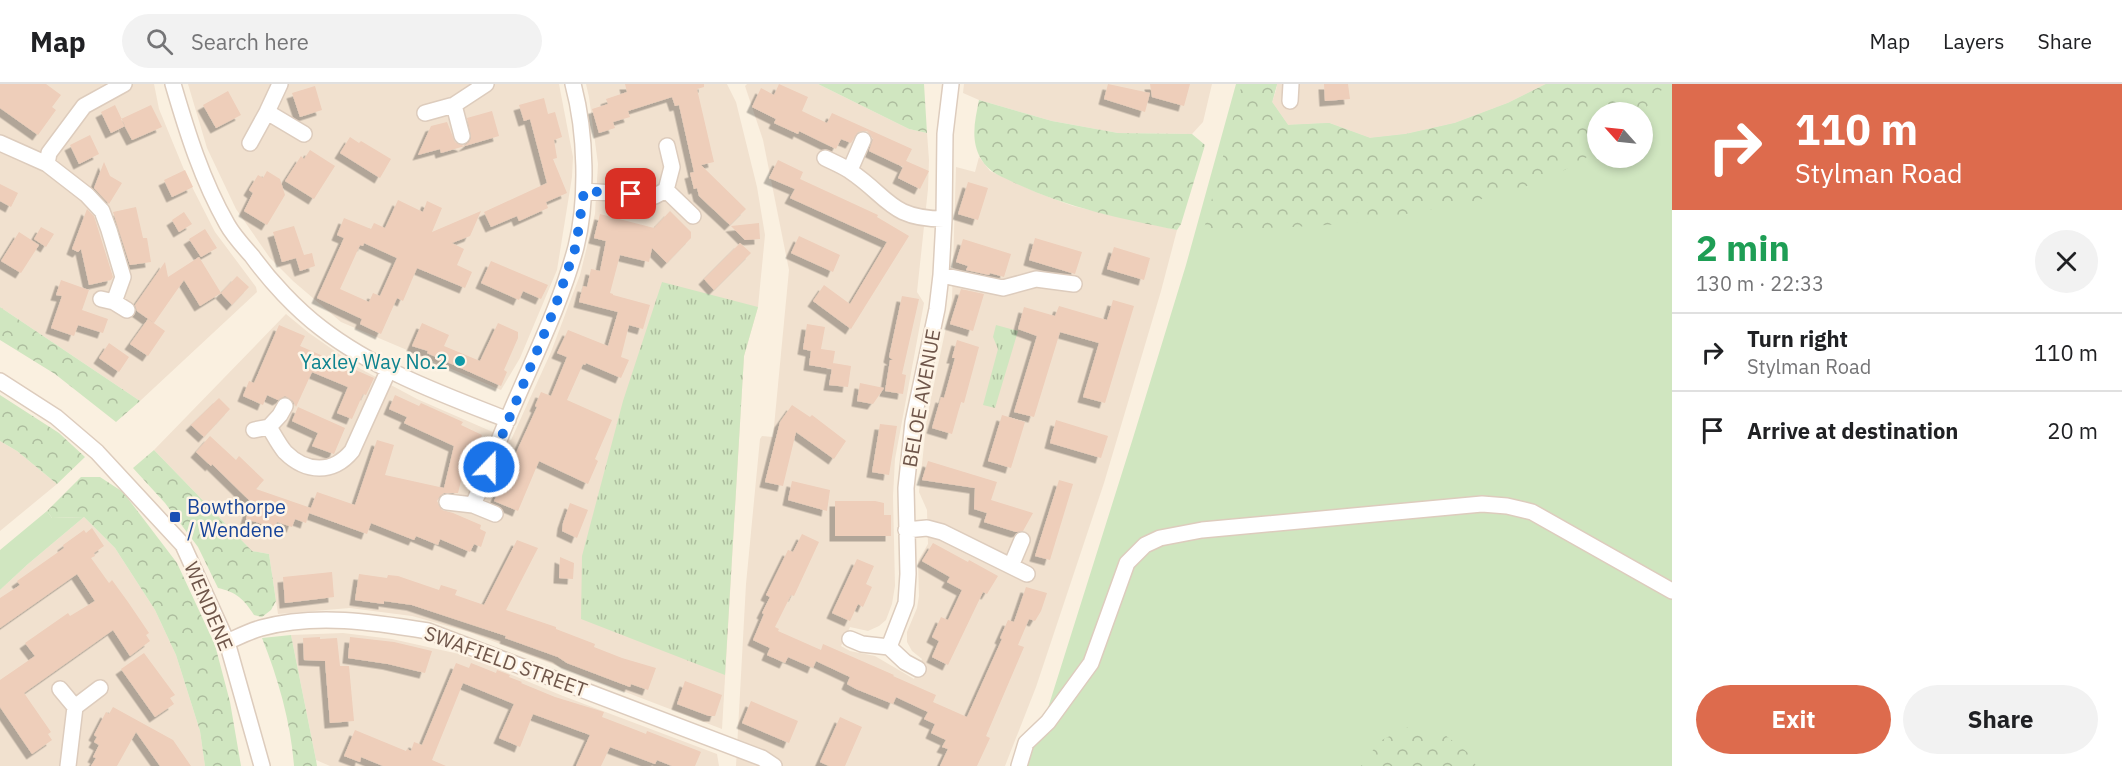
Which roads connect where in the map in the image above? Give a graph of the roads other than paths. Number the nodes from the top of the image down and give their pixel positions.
1 (124, 84) edge
2 (173, 84) edge
3 (280, 84) edge
4 (486, 84) edge
5 (573, 84) edge
6 (951, 84) edge
7 (1291, 84) edge
8 (1290, 101) dead end
9 (454, 105) junction
10 (267, 112) junction
11 (425, 113) dead end
12 (304, 134) dead end
13 (462, 136) dead end
14 (863, 140) dead end
15 (0, 143) edge
16 (250, 143) dead end
17 (667, 146) dead end
18 (825, 158) dead end
19 (47, 164) junction
20 (850, 170) junction
21 (666, 190) junction
22 (584, 191) junction
23 (693, 216) dead end
24 (944, 219) junction
25 (941, 275) junction
26 (1074, 284) dead end
27 (114, 304) dead end
28 (389, 369) junction
29 (0, 381) edge
30 (285, 406) dead end
31 (508, 420) junction
32 (447, 502) dead end
33 (473, 505) junction
34 (495, 514) dead end
35 (906, 530) junction
36 (1022, 540) dead end
37 (1011, 566) junction
38 (1027, 574) dead end
39 (1672, 591) edge
40 (850, 639) dead end
41 (227, 642) junction
42 (889, 647) junction
43 (918, 669) dead end
44 (100, 688) dead end
45 (60, 689) dead end
46 (75, 707) junction
47 (68, 766) edge
48 (262, 766) edge
49 (774, 766) edge
50 (1018, 766) edge

1 - 19 street
2 - 28 street
3 - 10 street
4 - 9 street
5 - 22 street
6 - 24 street, BELOE AVENUE
7 - 8 street
9 - 11 street
9 - 13 street
10 - 12 street
10 - 16 street
14 - 20 street
15 - 19 street
17 - 21 street
18 - 20 street
19 - 27 street
20 - 24 street
21 - 22 street
21 - 23 street
22 - 31 street
24 - 25 street, BELOE AVENUE
25 - 26 street
25 - 35 street, BELOE AVENUE
28 - 30 street
28 - 31 street
29 - 41 street, WENDENE
31 - 33 street
32 - 33 street
33 - 34 street
35 - 37 street
35 - 42 street, BELOE AVENUE
36 - 37 street
37 - 38 street
39 - 50 street
40 - 42 street
41 - 48 street, WENDENE
41 - 49 street, SWAFIELD STREET
42 - 43 street
44 - 46 street
45 - 46 street
46 - 47 street

